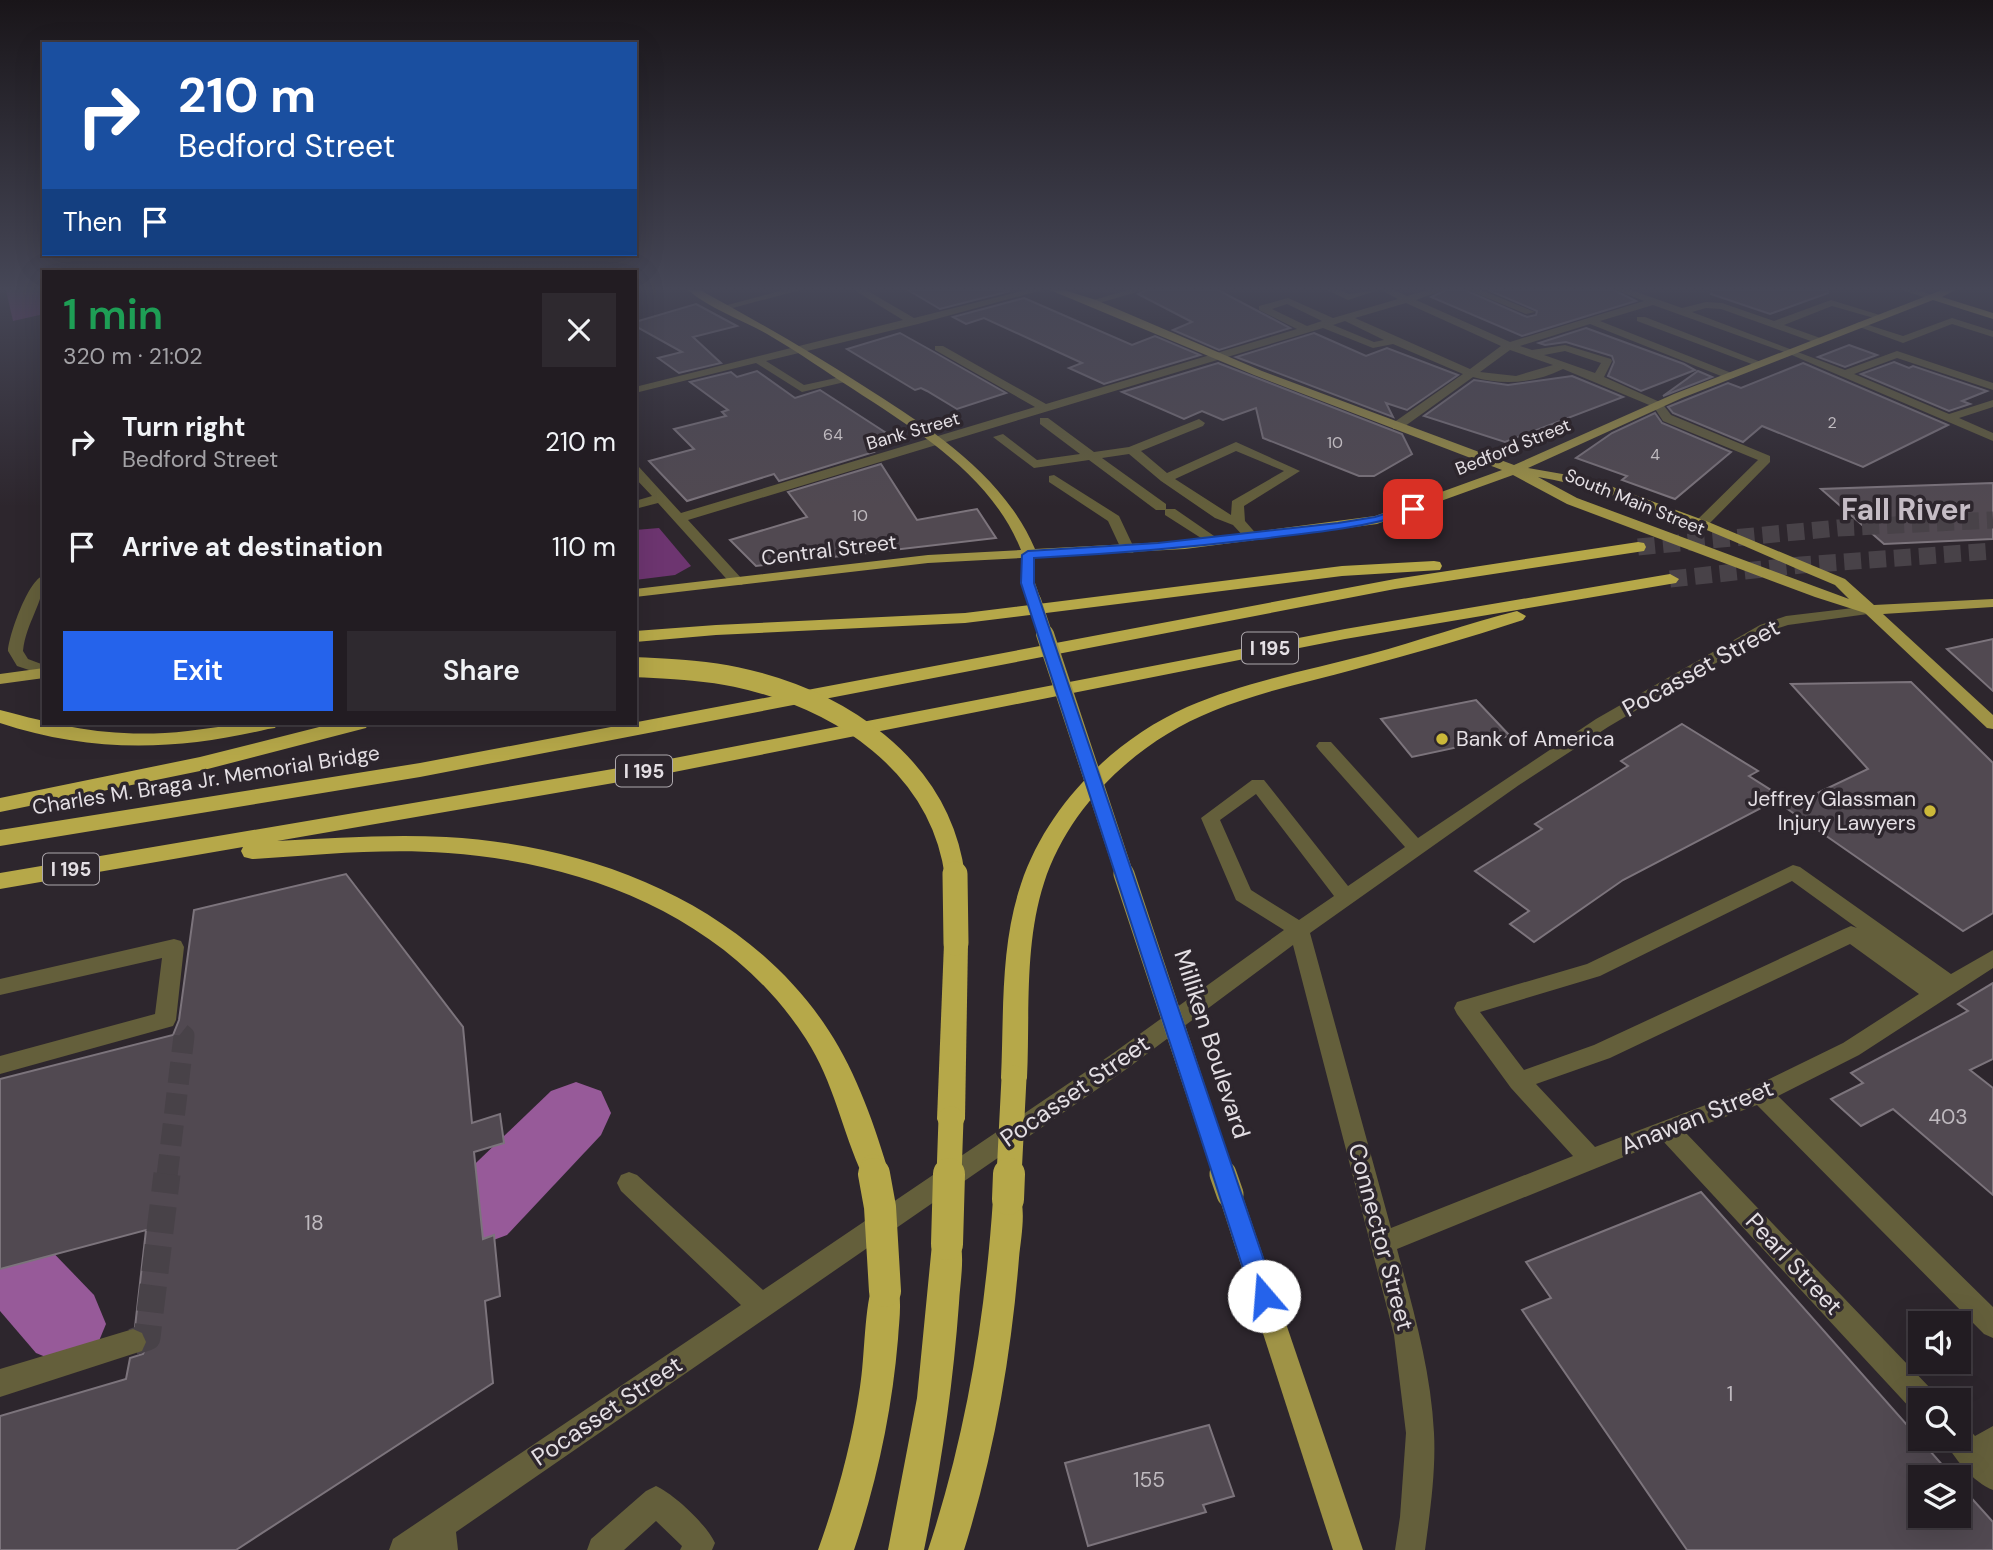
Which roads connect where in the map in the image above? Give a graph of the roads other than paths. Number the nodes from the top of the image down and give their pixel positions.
1 (748, 362) edge
2 (762, 362) edge
3 (819, 362) edge
4 (962, 362) edge
5 (1194, 362) edge
6 (1234, 362) edge
7 (1450, 362) edge
8 (1486, 362) edge
9 (1554, 362) edge
10 (1605, 362) edge
11 (1695, 362) edge
12 (1756, 362) edge
13 (1764, 362) edge
14 (1817, 362) edge
15 (1875, 362) edge
16 (1921, 362) edge
17 (1760, 364) junction
18 (1562, 365) junction
19 (1473, 372) junction
20 (1844, 374) junction
21 (1730, 376) junction
22 (1598, 378) junction
23 (845, 379) junction
24 (1993, 387) edge
25 (637, 390) edge
26 (1993, 403) edge
27 (1658, 405) junction
28 (1045, 415) junction
29 (1948, 418) junction
30 (1199, 423) dead end
31 (1397, 426) junction
32 (999, 437) dead end
33 (1993, 437) edge
34 (938, 440) junction
35 (1132, 450) junction
36 (1091, 457) junction
37 (1514, 470) junction
38 (637, 472) edge
39 (1166, 478) junction
40 (1054, 479) dead end
41 (661, 498) junction
42 (637, 504) edge
43 (680, 519) junction
44 (1238, 522) junction
45 (1701, 524) junction
46 (1252, 537) junction
47 (1212, 541) junction
48 (1638, 547) tunnel mouth
49 (1128, 550) junction
50 (1028, 555) junction
51 (1557, 558) junction
52 (1671, 579) tunnel mouth
53 (737, 582) junction
54 (42, 583) edge
55 (637, 593) edge
56 (1565, 599) junction
57 (1993, 603) edge
58 (1870, 610) junction
59 (637, 639) edge
60 (637, 667) edge
61 (42, 670) edge
62 (42, 671) edge
63 (0, 679) edge
64 (0, 716) edge
65 (1993, 724) edge
66 (258, 725) edge
67 (351, 725) edge
68 (1325, 746) dead end
69 (0, 805) edge
70 (0, 838) edge
71 (1417, 848) junction
72 (142, 857) junction
73 (0, 881) edge
74 (1346, 898) junction
75 (1298, 930) junction
76 (1860, 930) junction
77 (1993, 958) edge
78 (0, 987) edge
79 (1943, 990) junction
80 (0, 1065) edge
81 (1519, 1081) junction
82 (1761, 1094) junction
83 (1667, 1129) junction
84 (1591, 1160) junction
85 (629, 1183) dead end
86 (1383, 1243) junction
87 (761, 1306) junction
88 (1993, 1325) edge
89 (133, 1342) tunnel mouth
90 (0, 1383) edge
91 (1911, 1388) edge
92 (1975, 1445) edge
93 (1993, 1476) edge
94 (441, 1538) edge
95 (404, 1550) edge
96 (602, 1550) edge
97 (695, 1550) edge
98 (836, 1550) edge
99 (906, 1550) edge
100 (947, 1550) edge
101 (1348, 1550) edge
102 (1410, 1550) edge

1 - 25 street
2 - 23 street
3 - 23 main road
4 - 28 street
5 - 28 street, Bank Street
6 - 31 main road
7 - 19 street
8 - 19 street
9 - 18 street
10 - 22 street
11 - 21 street
12 - 17 street
13 - 17 main road, Bedford Street
14 - 20 street
15 - 20 street
16 - 24 street
17 - 21 main road, Bedford Street
18 - 19 street
18 - 22 street
19 - 31 street
20 - 29 street
21 - 27 main road, Bedford Street
22 - 27 street
23 - 34 main road
26 - 29 street
27 - 37 main road, Bedford Street
27 - 45 street
28 - 34 street, Bank Street
28 - 36 street
29 - 33 street
30 - 35 street
31 - 37 main road
32 - 36 street
34 - 43 street, Bank Street
34 - 50 main road
35 - 36 street
35 - 39 street
36 - 47 street
37 - 45 main road, South Main Street
37 - 46 main road, Bedford Street
37 - 58 main road, South Main Street
38 - 41 street
39 - 44 street
39 - 44 street
40 - 49 street
41 - 42 street
41 - 43 street
43 - 53 street
44 - 46 street
45 - 58 main road, South Main Street
46 - 47 main road, Bedford Street
47 - 49 main road, Bedford Street
48 - 51 highway, I 195
49 - 50 main road, Bedford Street
50 - 53 main road, Central Street
50 - 101 main road, Milliken Boulevard, bridge
51 - 59 highway
51 - 70 highway, Charles M. Braga Jr. Memorial Bridge / I 195
52 - 56 highway, I 195
53 - 55 main road, Central Street
54 - 61 street
56 - 72 highway, I 195
56 - 100 highway, bridge
57 - 58 main road
58 - 65 main road, South Main Street
58 - 71 street, Pocasset Street
60 - 99 highway, bridge
62 - 63 main road
64 - 66 highway
67 - 69 highway
68 - 71 street
71 - 74 street, Pocasset Street
72 - 73 highway, I 195
72 - 98 highway, bridge
74 - 75 street, Pocasset Street
74 - 75 street
75 - 86 street, Connector Street
75 - 87 street, Pocasset Street
76 - 79 street
76 - 81 street
76 - 81 street
77 - 79 street, Anawan Street
78 - 80 street
79 - 82 street, Anawan Street
81 - 84 street
82 - 83 street, Anawan Street
82 - 88 street
83 - 84 street, Anawan Street
83 - 91 street, Pearl Street
84 - 86 street, Anawan Street
85 - 87 street
86 - 102 street, Connector Street
87 - 94 street, Pocasset Street
89 - 90 street
92 - 93 street
94 - 95 street, Pocasset Street
96 - 97 street

